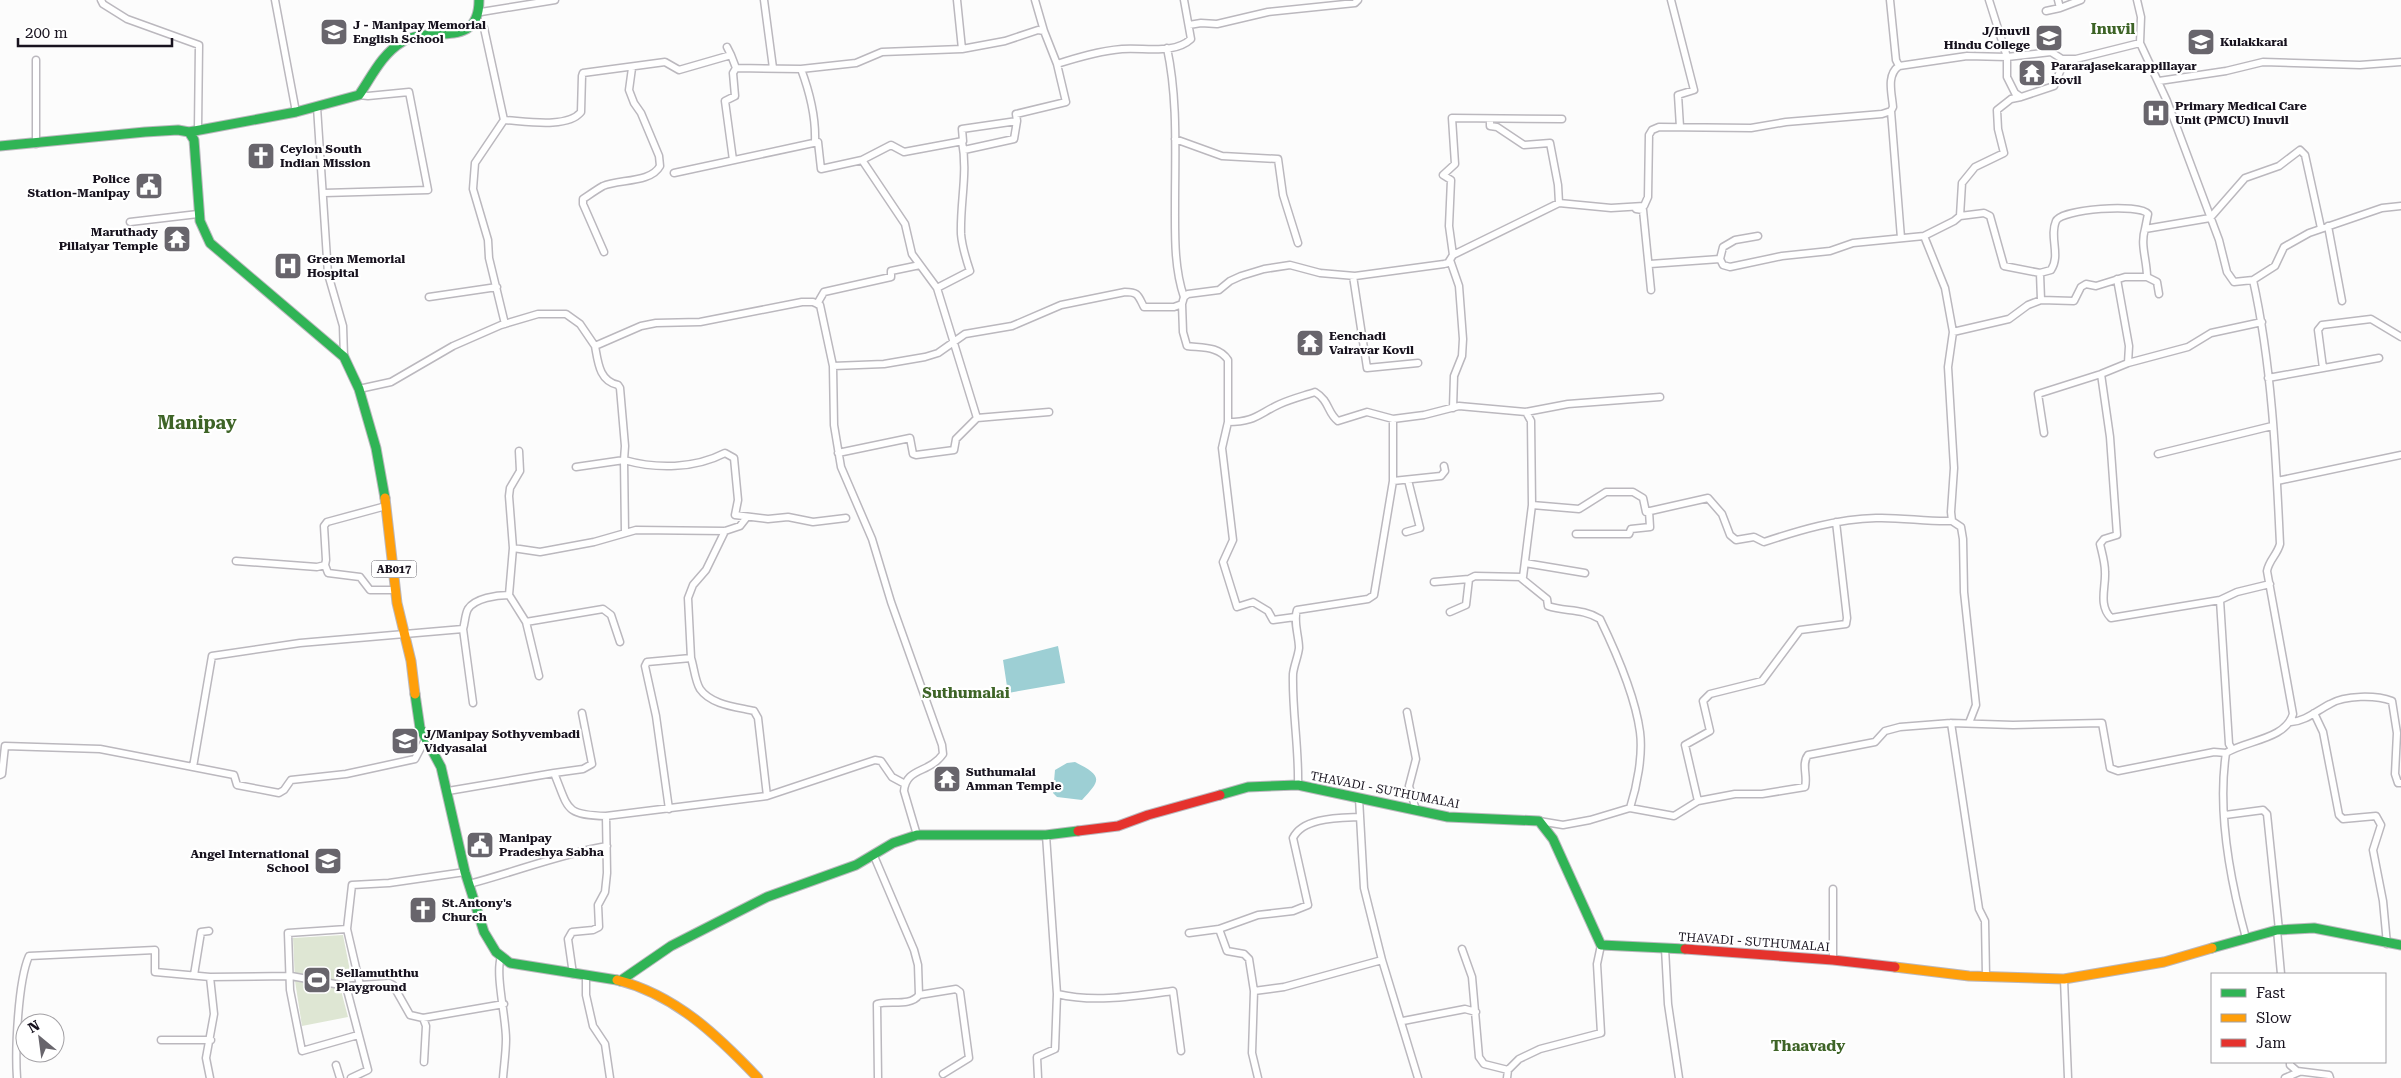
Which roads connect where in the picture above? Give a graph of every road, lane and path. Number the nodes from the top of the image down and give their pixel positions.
1 (101, 0) edge
2 (275, 0) edge
3 (479, 0) edge
4 (555, 0) edge
5 (764, 0) edge
6 (956, 0) edge
7 (1035, 0) edge
8 (1184, 0) edge
9 (1358, 0) edge
10 (1671, 0) edge
11 (1890, 0) edge
12 (1989, 0) edge
13 (2058, 0) edge
14 (2081, 0) edge
15 (2137, 0) edge
16 (2060, 8) junction
17 (2046, 11) dead end
18 (479, 16) junction
19 (1189, 25) junction
20 (1044, 31) junction
21 (2140, 43) junction
22 (727, 47) dead end
23 (1167, 48) junction
24 (962, 49) junction
25 (731, 55) junction
26 (2007, 58) junction
27 (2062, 59) junction
28 (36, 60) dead end
29 (2401, 62) edge
30 (1057, 64) junction
31 (1899, 66) junction
32 (632, 68) junction
33 (736, 68) junction
34 (773, 68) junction
35 (801, 69) junction
36 (2159, 81) junction
37 (360, 95) junction
38 (2021, 97) junction
39 (317, 107) junction
40 (1891, 111) junction
41 (296, 112) junction
42 (1490, 118) junction
43 (1562, 119) dead end
44 (504, 120) junction
45 (1017, 121) junction
46 (1680, 127) junction
47 (194, 131) junction
48 (1175, 139) junction
49 (816, 142) junction
50 (962, 142) junction
51 (36, 144) junction
52 (0, 146) edge
53 (964, 150) junction
54 (733, 160) junction
55 (862, 160) junction
56 (674, 173) dead end
57 (324, 193) junction
58 (1560, 203) junction
59 (2401, 206) edge
60 (1635, 208) junction
61 (198, 214) junction
62 (1960, 216) junction
63 (2210, 218) junction
64 (130, 222) dead end
65 (2324, 227) junction
66 (2145, 229) junction
67 (1758, 236) dead end
68 (1924, 236) junction
69 (1901, 238) junction
70 (1298, 243) dead end
71 (604, 252) dead end
72 (1452, 257) junction
73 (1720, 259) junction
74 (1650, 264) junction
75 (920, 265) junction
76 (2040, 273) junction
77 (1353, 276) junction
78 (2147, 277) junction
79 (2117, 279) junction
80 (2253, 280) junction
81 (497, 288) junction
82 (937, 288) junction
83 (1651, 290) dead end
84 (2158, 294) dead end
85 (429, 297) dead end
86 (1184, 297) junction
87 (2041, 300) junction
88 (2342, 301) dead end
89 (817, 304) junction
90 (1182, 304) junction
91 (2262, 322) junction
92 (505, 324) junction
93 (1953, 332) junction
94 (2401, 337) edge
95 (953, 341) junction
96 (595, 346) junction
97 (344, 357) junction
98 (2379, 358) dead end
99 (2128, 362) junction
100 (1418, 363) dead end
101 (833, 366) junction
102 (2323, 368) junction
103 (2101, 374) junction
104 (2268, 378) junction
105 (359, 389) junction
106 (1660, 397) dead end
107 (1453, 408) junction
108 (1049, 412) dead end
109 (1526, 412) junction
110 (977, 418) junction
111 (1393, 419) junction
112 (1228, 422) junction
113 (2272, 426) junction
114 (2044, 433) dead end
115 (519, 451) dead end
116 (838, 453) junction
117 (2158, 454) dead end
118 (2401, 455) edge
119 (624, 460) junction
120 (1444, 466) dead end
121 (576, 467) dead end
122 (1408, 480) junction
123 (1393, 481) junction
124 (2277, 481) junction
125 (1532, 505) junction
126 (386, 506) junction
127 (1649, 511) junction
128 (747, 516) junction
129 (846, 518) dead end
130 (1952, 521) junction
131 (1836, 522) junction
132 (725, 531) junction
133 (625, 532) junction
134 (1406, 532) dead end
135 (1576, 534) dead end
136 (513, 548) junction
137 (236, 561) dead end
138 (1525, 563) junction
139 (325, 565) junction
140 (1585, 573) dead end
141 (1521, 578) junction
142 (1469, 579) junction
143 (1434, 582) dead end
144 (2270, 584) junction
145 (396, 590) junction
146 (509, 594) junction
147 (2220, 600) junction
148 (1450, 612) dead end
149 (1295, 616) junction
150 (526, 622) junction
151 (463, 629) junction
152 (404, 633) junction
153 (620, 642) dead end
154 (692, 658) junction
155 (539, 676) dead end
156 (473, 703) dead end
157 (1407, 712) dead end
158 (582, 713) dead end
159 (2314, 713) junction
160 (2291, 722) junction
161 (1951, 723) junction
162 (1969, 723) junction
163 (425, 740) junction
164 (2229, 751) junction
165 (193, 766) junction
166 (554, 773) junction
167 (0, 775) edge
168 (2401, 783) edge
169 (905, 784) junction
170 (1298, 785) junction
171 (448, 791) junction
172 (767, 796) junction
173 (1359, 798) junction
174 (1698, 801) junction
175 (1630, 808) junction
176 (668, 809) junction
177 (1416, 810) junction
178 (2225, 814) junction
179 (606, 816) junction
180 (1360, 817) junction
181 (1540, 821) junction
182 (917, 835) junction
183 (1046, 835) junction
184 (607, 846) junction
185 (874, 856) junction
186 (465, 872) junction
187 (469, 884) junction
188 (1833, 889) dead end
189 (347, 929) junction
190 (1218, 929) junction
191 (2278, 930) junction
192 (209, 931) dead end
193 (1189, 933) dead end
194 (2246, 938) junction
195 (2387, 944) junction
196 (1601, 945) junction
197 (2401, 945) edge
198 (1666, 948) junction
199 (1462, 949) dead end
200 (501, 957) junction
201 (1382, 960) junction
202 (1833, 960) junction
203 (2281, 973) edge
204 (573, 974) junction
205 (194, 975) junction
206 (210, 976) junction
207 (291, 976) junction
208 (586, 976) junction
209 (1986, 976) junction
210 (2064, 979) junction
211 (620, 981) junction
212 (360, 985) junction
213 (346, 986) junction
214 (1254, 992) junction
215 (919, 994) junction
216 (1057, 994) junction
217 (504, 1004) junction
218 (1476, 1012) junction
219 (423, 1018) junction
220 (1403, 1021) junction
221 (358, 1035) junction
222 (161, 1040) dead end
223 (211, 1040) junction
224 (1181, 1051) dead end
225 (424, 1062) dead end
226 (2290, 1063) edge
227 (336, 1065) dead end
228 (1508, 1070) junction
229 (2299, 1072) junction
230 (943, 1074) dead end
231 (17, 1078) edge
232 (210, 1078) edge
233 (340, 1078) edge
234 (350, 1078) edge
235 (503, 1078) edge
236 (610, 1078) edge
237 (758, 1078) edge
238 (878, 1078) edge
239 (1038, 1078) edge
240 (1258, 1078) edge
241 (1418, 1078) edge
242 (1507, 1078) edge
243 (1679, 1078) edge
244 (2068, 1078) edge
245 (2285, 1078) edge
246 (2330, 1078) edge

1 - 47 street
2 - 41 street
3 - 18 main road
4 - 18 street
5 - 34 street
6 - 24 street
7 - 20 street
8 - 19 street
9 - 19 street
10 - 46 street
11 - 31 street
12 - 26 street
13 - 16 street
14 - 16 street
15 - 21 street
16 - 17 street
18 - 37 main road
18 - 44 street
19 - 23 street
20 - 24 street
20 - 30 street
21 - 27 street
21 - 36 street
22 - 25 street
23 - 30 street
23 - 48 street
24 - 35 street
25 - 32 street
25 - 33 street
26 - 27 street
26 - 31 street
26 - 38 street
27 - 38 street
28 - 51 street
29 - 36 street
30 - 45 street
31 - 40 street
32 - 44 street
32 - 71 street
33 - 34 street
33 - 54 street
34 - 35 street
35 - 49 street
36 - 63 street
37 - 39 main road
37 - 57 street
38 - 62 street
39 - 41 main road
39 - 57 street
40 - 46 street
40 - 69 street
41 - 47 main road
42 - 43 street
42 - 58 street
42 - 72 street
44 - 81 street
45 - 50 street
45 - 53 street
46 - 60 street
47 - 51 main road
47 - 61 main road, AB017
48 - 70 street
48 - 86 street
49 - 54 street
49 - 55 street
50 - 53 street
50 - 55 street
51 - 52 main road
53 - 82 street
54 - 56 street
55 - 75 street
57 - 97 street
58 - 60 street
58 - 72 street
59 - 65 street
60 - 74 street
61 - 64 street
61 - 97 main road, AB017
62 - 68 street
62 - 76 street
63 - 65 street
63 - 66 street
63 - 80 street
65 - 80 street
65 - 88 street
66 - 76 street
66 - 78 street
67 - 73 street
68 - 69 street
68 - 93 street
69 - 73 street
72 - 77 street
72 - 107 street
73 - 74 street
74 - 83 street
75 - 82 street
75 - 89 street
76 - 87 street
77 - 86 street
77 - 100 street
78 - 79 street
78 - 84 street
79 - 87 street
79 - 99 street
80 - 91 street
81 - 85 street
81 - 92 street
82 - 95 street
86 - 90 street
87 - 93 street
89 - 96 street
89 - 101 street
90 - 95 street
90 - 112 street
91 - 99 street
91 - 104 street
92 - 96 street
92 - 105 street
93 - 130 street
94 - 102 street
95 - 101 street
95 - 110 street
96 - 119 street
97 - 105 main road, AB017
98 - 102 street
99 - 103 street
101 - 116 street
102 - 104 street
103 - 114 street
103 - 147 street
104 - 113 street
105 - 126 main road, AB017
106 - 109 street
107 - 109 street
107 - 111 street
108 - 110 street
109 - 125 street
110 - 116 street
111 - 112 street
111 - 123 street
112 - 149 street
113 - 117 street
113 - 124 street
115 - 136 street
116 - 169 street
118 - 124 street
119 - 121 street
119 - 128 street
119 - 133 street
120 - 122 street
122 - 123 street
122 - 134 street
123 - 149 street
124 - 144 street
125 - 127 street
125 - 138 street
126 - 139 street
126 - 145 main road, AB017
127 - 131 street
127 - 135 street
128 - 129 street
128 - 132 street
130 - 131 street
130 - 162 street
131 - 174 street
132 - 133 street
132 - 154 street
133 - 136 street
136 - 146 street
137 - 139 street
138 - 140 street
138 - 141 street
139 - 145 street
141 - 142 street
141 - 175 street
142 - 143 street
142 - 148 street
144 - 147 street
144 - 160 street
145 - 152 main road, AB017
146 - 150 street
146 - 151 street
147 - 164 street
149 - 170 street
150 - 153 street
150 - 155 street
151 - 152 street
151 - 156 street
152 - 163 main road, AB017
152 - 165 street
154 - 172 street
154 - 176 street
157 - 177 street
158 - 166 street
159 - 160 street
159 - 168 street
159 - 195 street
160 - 164 street
161 - 162 street
161 - 174 street
161 - 209 street
162 - 164 street
163 - 165 street
163 - 171 main road, AB017
164 - 178 street
165 - 167 street
166 - 171 street
166 - 179 street
169 - 172 street
169 - 182 street
170 - 173 main road, THAVADI - SUTHUMALAI
170 - 183 main road, THAVADI - SUTHUMALAI
171 - 186 main road, AB017
172 - 176 street
173 - 177 main road, THAVADI - SUTHUMALAI
173 - 180 street
174 - 175 street
175 - 181 street
176 - 179 street
177 - 181 main road, THAVADI - SUTHUMALAI
178 - 191 street
178 - 194 street
179 - 184 street
180 - 190 street
180 - 201 street
181 - 196 main road
182 - 183 main road, THAVADI - SUTHUMALAI
182 - 185 main road, THAVADI - SUTHUMALAI
183 - 216 street
184 - 187 street
184 - 204 street
185 - 211 main road, THAVADI - SUTHUMALAI
185 - 215 street
186 - 187 main road, AB017
186 - 189 street
187 - 200 main road, AB017
188 - 202 street
189 - 207 street
189 - 212 street
190 - 193 street
190 - 214 street
191 - 194 main road, THAVADI - SUTHUMALAI
191 - 195 main road, THAVADI - SUTHUMALAI
191 - 203 street
192 - 205 street
194 - 210 main road, THAVADI - SUTHUMALAI
195 - 197 main road, THAVADI - SUTHUMALAI
196 - 198 main road, THAVADI - SUTHUMALAI
196 - 228 street
198 - 202 main road, THAVADI - SUTHUMALAI
198 - 243 street
199 - 218 street
200 - 204 main road
200 - 217 street
201 - 214 street
201 - 220 street
202 - 209 main road, THAVADI - SUTHUMALAI
204 - 208 main road
205 - 206 street
205 - 231 street
206 - 207 street
206 - 223 street
207 - 213 street
207 - 221 street
208 - 211 main road
208 - 236 street
209 - 210 main road, THAVADI - SUTHUMALAI
210 - 244 street
211 - 237 main road
212 - 213 street
212 - 219 street
213 - 221 street
214 - 240 street
215 - 230 street
215 - 238 street
216 - 224 street
216 - 239 street
217 - 219 street
217 - 235 street
218 - 220 street
218 - 228 street
219 - 225 street
220 - 241 street
221 - 234 street
222 - 223 street
223 - 232 street
226 - 229 street
227 - 233 street
228 - 242 street
229 - 245 street
229 - 246 street

